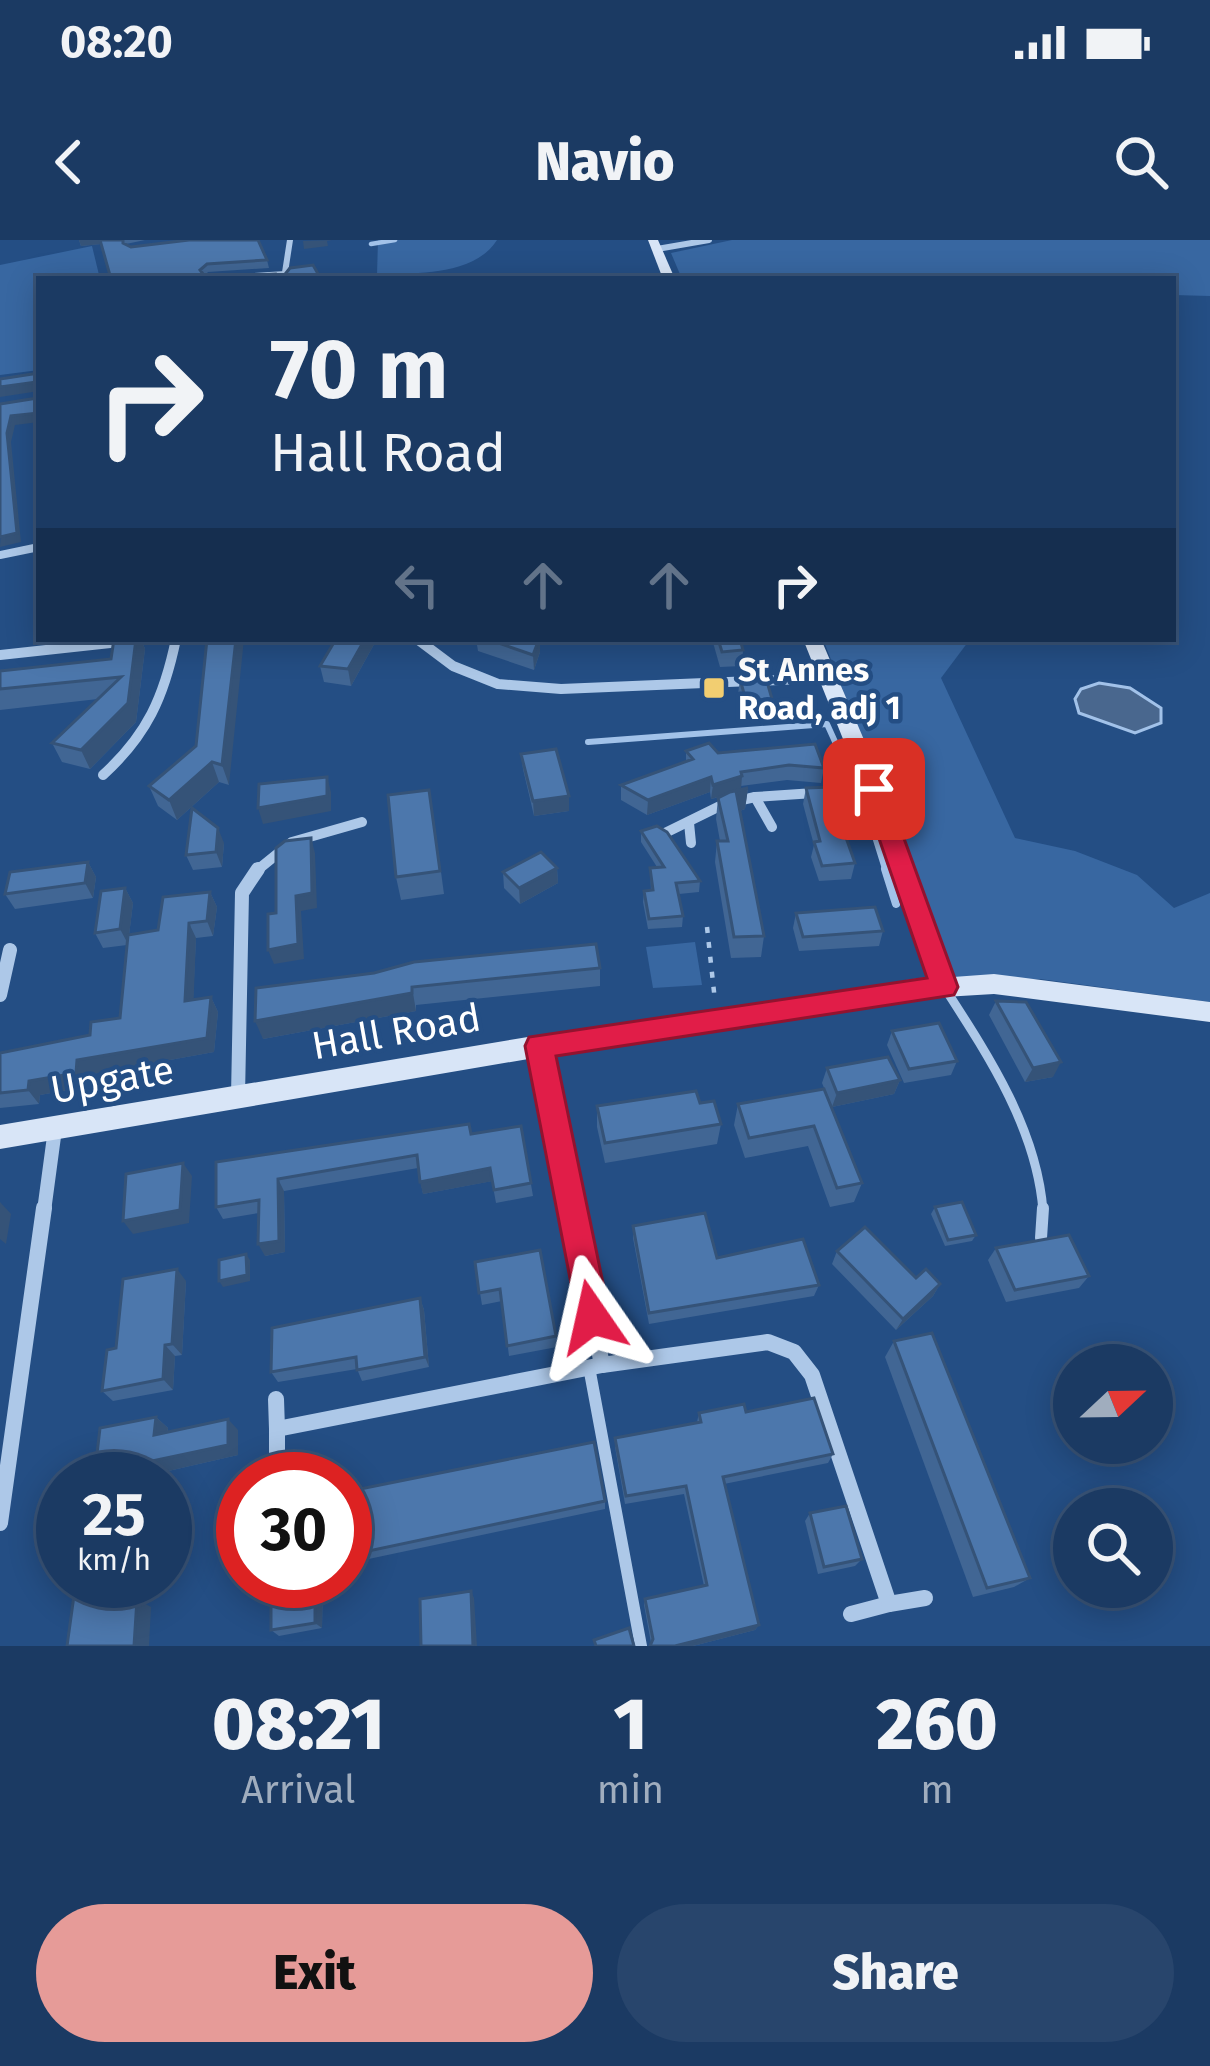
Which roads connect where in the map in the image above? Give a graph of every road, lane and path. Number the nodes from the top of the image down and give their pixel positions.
1 (290, 240) edge
2 (709, 240) edge
3 (655, 244) edge
4 (285, 276) edge
5 (668, 276) edge
6 (36, 548) edge
7 (0, 555) edge
8 (119, 642) edge
9 (175, 642) edge
10 (421, 642) edge
11 (813, 642) edge
12 (0, 655) edge
13 (827, 678) junction
14 (116, 764) junction
15 (104, 775) dead end
16 (131, 775) dead end
17 (874, 789) junction
18 (755, 797) junction
19 (362, 822) dead end
20 (689, 824) junction
21 (772, 826) dead end
22 (665, 832) edge
23 (692, 843) dead end
24 (707, 927) dead end
25 (10, 950) dead end
26 (944, 987) junction
27 (0, 995) edge
28 (1210, 1012) edge
29 (720, 1018) junction
30 (540, 1046) junction
31 (238, 1097) junction
32 (55, 1129) junction
33 (0, 1138) edge
34 (1041, 1238) edge
35 (595, 1366) junction
36 (276, 1399) dead end
37 (278, 1430) junction
38 (278, 1452) edge
39 (0, 1523) edge
40 (925, 1598) dead end
41 (890, 1604) junction
42 (850, 1614) dead end
43 (641, 1646) edge

1 - 4 street
2 - 3 street
3 - 5 street
6 - 7 street
8 - 12 street
9 - 14 street
10 - 13 street
11 - 13 street
13 - 17 street
14 - 15 street
14 - 16 street
17 - 18 street
17 - 26 street
18 - 20 street
18 - 21 street
19 - 31 street
20 - 22 street
20 - 23 street
24 - 29 path
25 - 27 street
26 - 28 street, Hall Road
26 - 29 street, Hall Road
26 - 34 lane
29 - 30 street, Hall Road
30 - 31 street, Hall Road
30 - 35 street
31 - 32 street, Upgate
32 - 33 street, Upgate
32 - 39 street
35 - 37 street
35 - 41 street
35 - 43 lane
36 - 37 street
37 - 38 street
40 - 41 street
41 - 42 street

